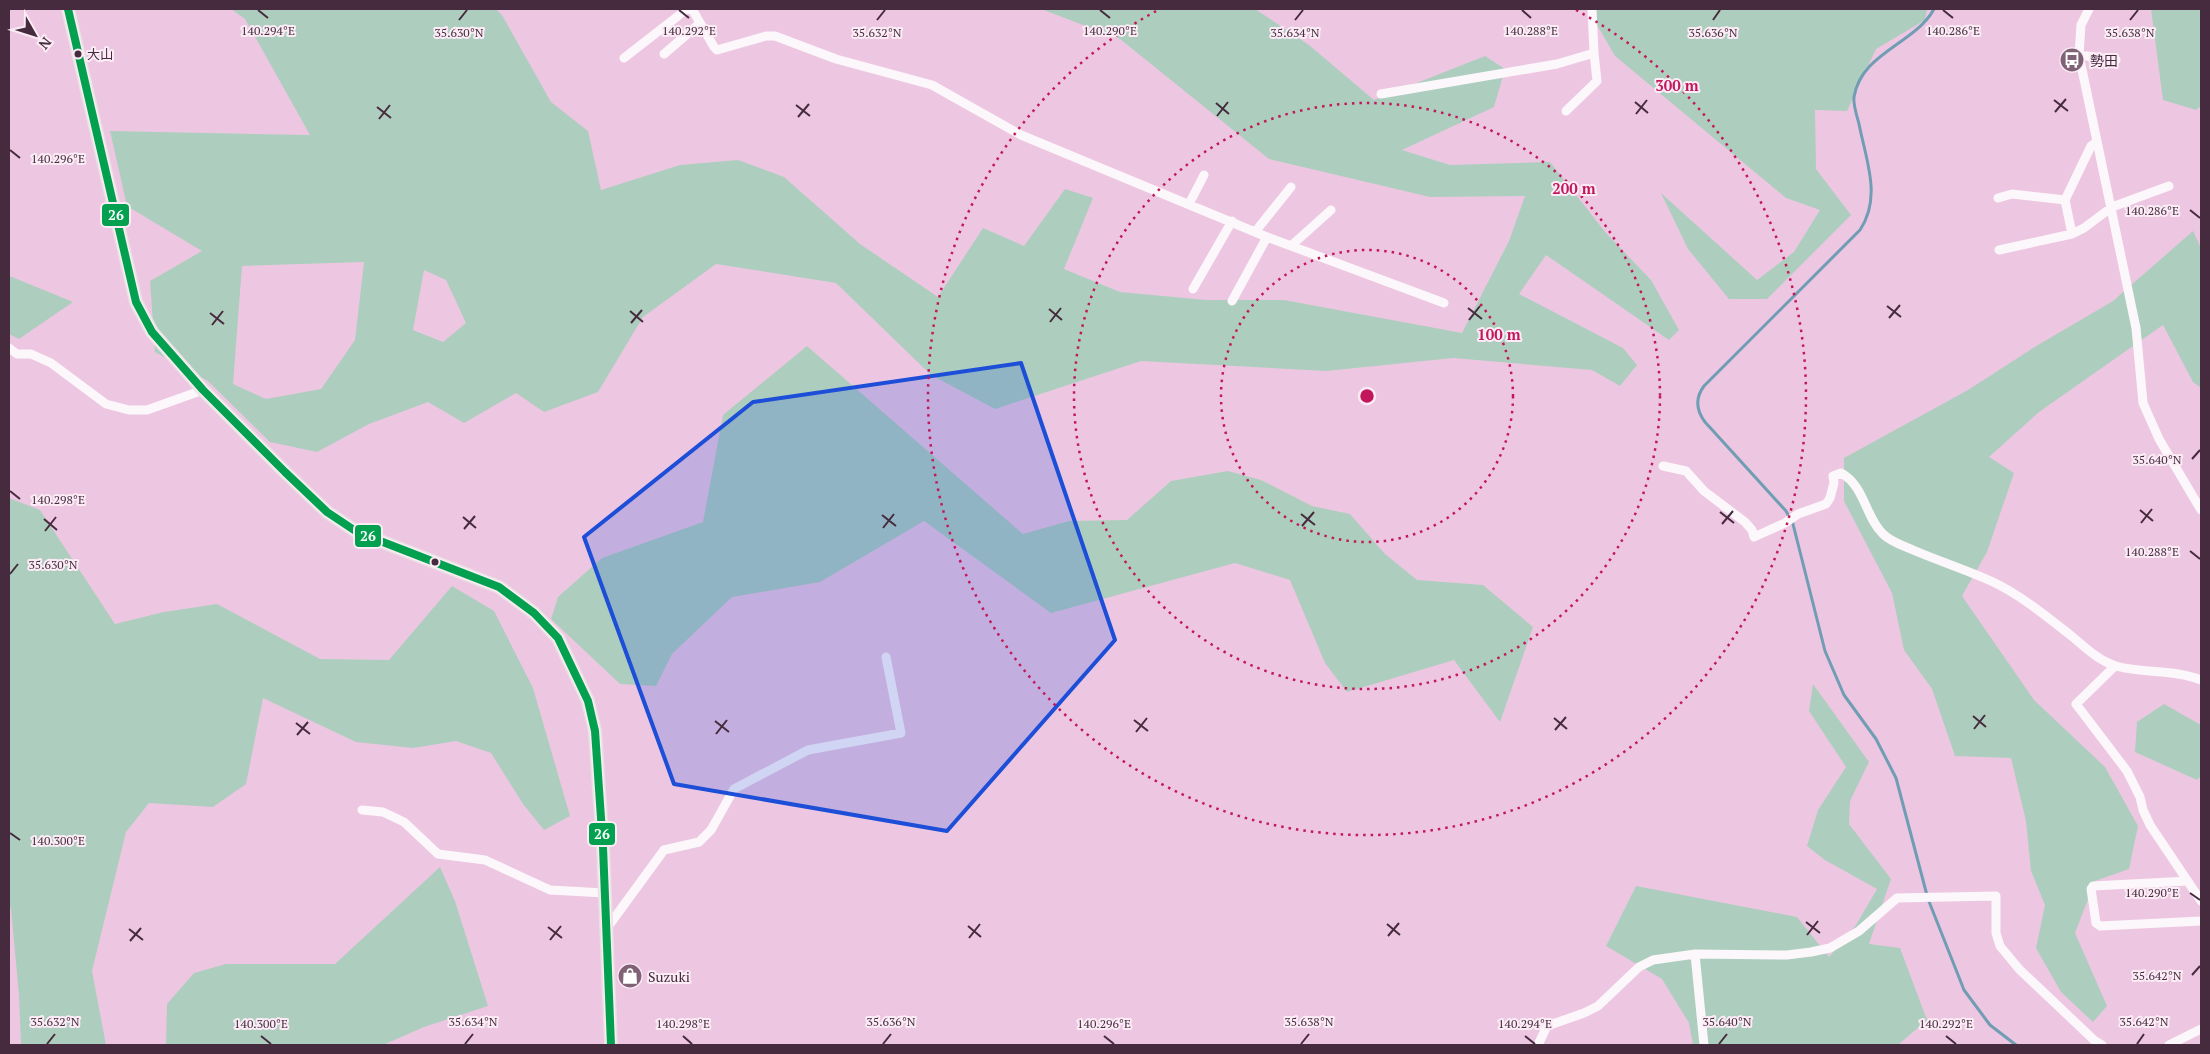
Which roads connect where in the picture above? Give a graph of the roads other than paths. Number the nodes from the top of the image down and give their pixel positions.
1 (68, 9) edge
2 (687, 9) edge
3 (692, 9) edge
4 (1592, 9) edge
5 (2088, 9) edge
6 (699, 24) junction
7 (1594, 52) junction
8 (664, 54) dead end
9 (2079, 55) junction
10 (624, 58) dead end
11 (2116, 60) dead end
12 (1381, 94) dead end
13 (1566, 111) dead end
14 (2097, 142) junction
15 (1204, 176) dead end
16 (2169, 186) dead end
17 (1291, 187) dead end
18 (1998, 198) dead end
19 (2066, 200) junction
20 (1188, 204) junction
21 (2112, 208) junction
22 (1331, 210) dead end
23 (1232, 221) junction
24 (1255, 232) junction
25 (2072, 234) junction
26 (1267, 237) junction
27 (1292, 245) junction
28 (1999, 250) dead end
29 (1193, 289) dead end
30 (1232, 301) dead end
31 (1444, 303) dead end
32 (9, 348) edge
33 (203, 390) junction
34 (1663, 466) dead end
35 (2201, 510) edge
36 (886, 657) dead end
37 (2116, 666) junction
38 (2201, 680) edge
39 (362, 810) dead end
40 (2188, 881) junction
41 (605, 893) junction
42 (2201, 901) edge
43 (2201, 921) edge
44 (607, 929) junction
45 (1696, 954) junction
46 (2201, 1029) edge
47 (611, 1045) edge
48 (1538, 1045) edge
49 (1704, 1045) edge
50 (2102, 1045) edge
51 (2169, 1045) edge

1 - 33 main road
2 - 10 street
3 - 6 street
4 - 7 street
5 - 9 street
6 - 8 street
6 - 20 street
7 - 12 street
7 - 13 street
9 - 11 street
9 - 14 street
14 - 19 street
14 - 21 street
15 - 20 street
16 - 21 street
17 - 24 street
18 - 19 street
19 - 25 street
20 - 23 street
21 - 25 street
21 - 35 street
22 - 27 street
23 - 24 street
23 - 29 street
24 - 26 street
25 - 28 street
26 - 27 street
26 - 30 street
27 - 31 street
32 - 33 street
33 - 41 main road
34 - 37 street
36 - 44 street
37 - 38 street
37 - 40 street
39 - 41 street
40 - 42 street
40 - 43 street
41 - 44 main road
44 - 47 main road
45 - 48 street
45 - 49 street
45 - 50 street
46 - 51 street

